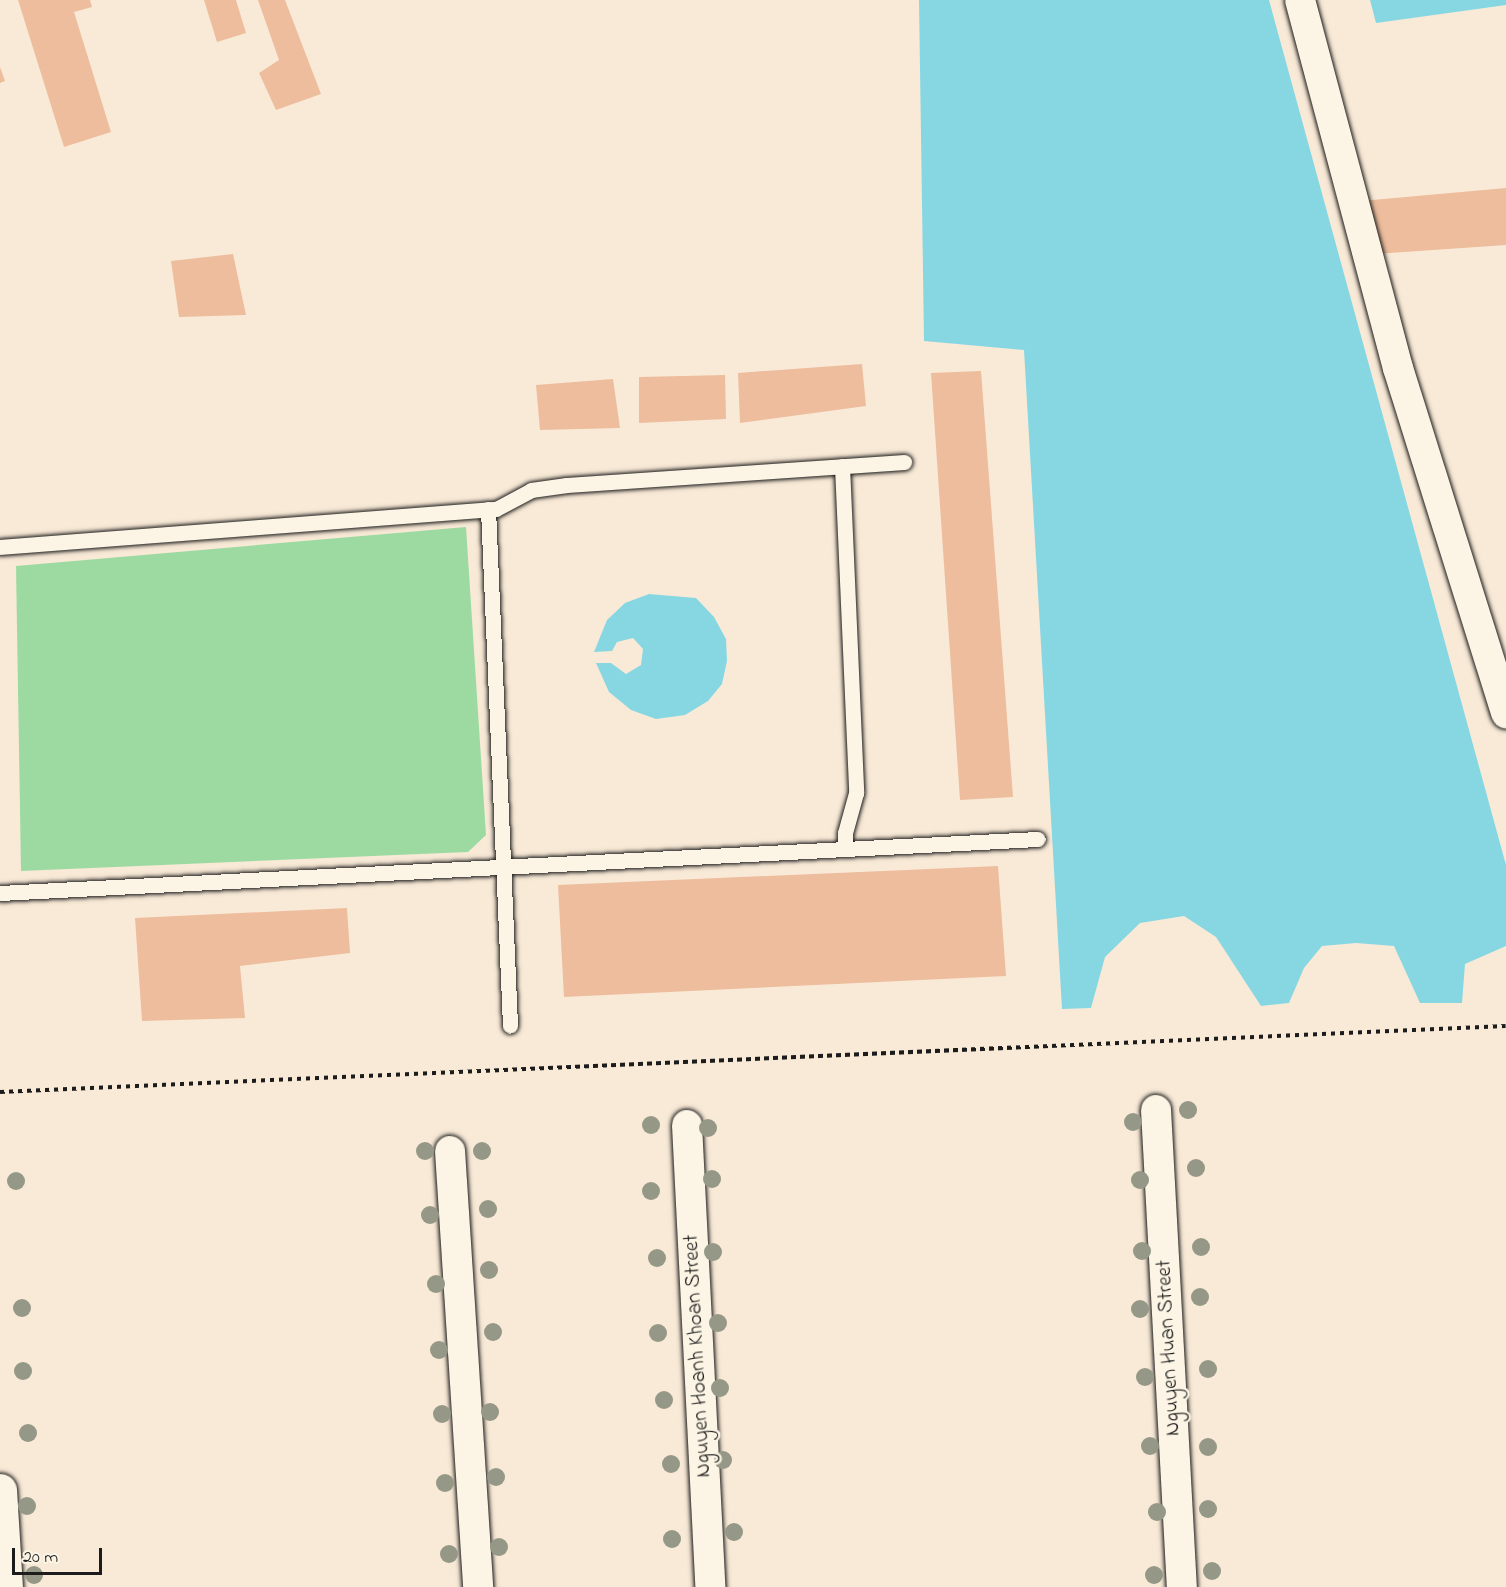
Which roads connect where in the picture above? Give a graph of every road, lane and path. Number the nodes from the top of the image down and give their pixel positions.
1 (1300, 0) edge
2 (904, 462) dead end
3 (842, 466) junction
4 (488, 510) junction
5 (0, 547) edge
6 (1506, 713) edge
7 (1038, 839) dead end
8 (845, 848) junction
9 (504, 865) junction
10 (0, 893) edge
11 (510, 1026) dead end
12 (1506, 1026) edge
13 (0, 1092) edge
14 (1156, 1110) dead end
15 (687, 1125) dead end
16 (450, 1151) dead end
17 (0, 1490) edge
18 (6, 1587) edge
19 (478, 1587) edge
20 (710, 1587) edge
21 (1182, 1587) edge

1 - 6 street
2 - 3 lane
3 - 4 lane
3 - 8 lane
4 - 5 lane
4 - 9 lane
7 - 8 lane
8 - 9 lane
9 - 10 lane
9 - 11 lane
12 - 13 path
14 - 21 street, Nguyen Huan Street
15 - 20 street, Nguyen Hoanh Khoan Street
16 - 19 street
17 - 18 main road

